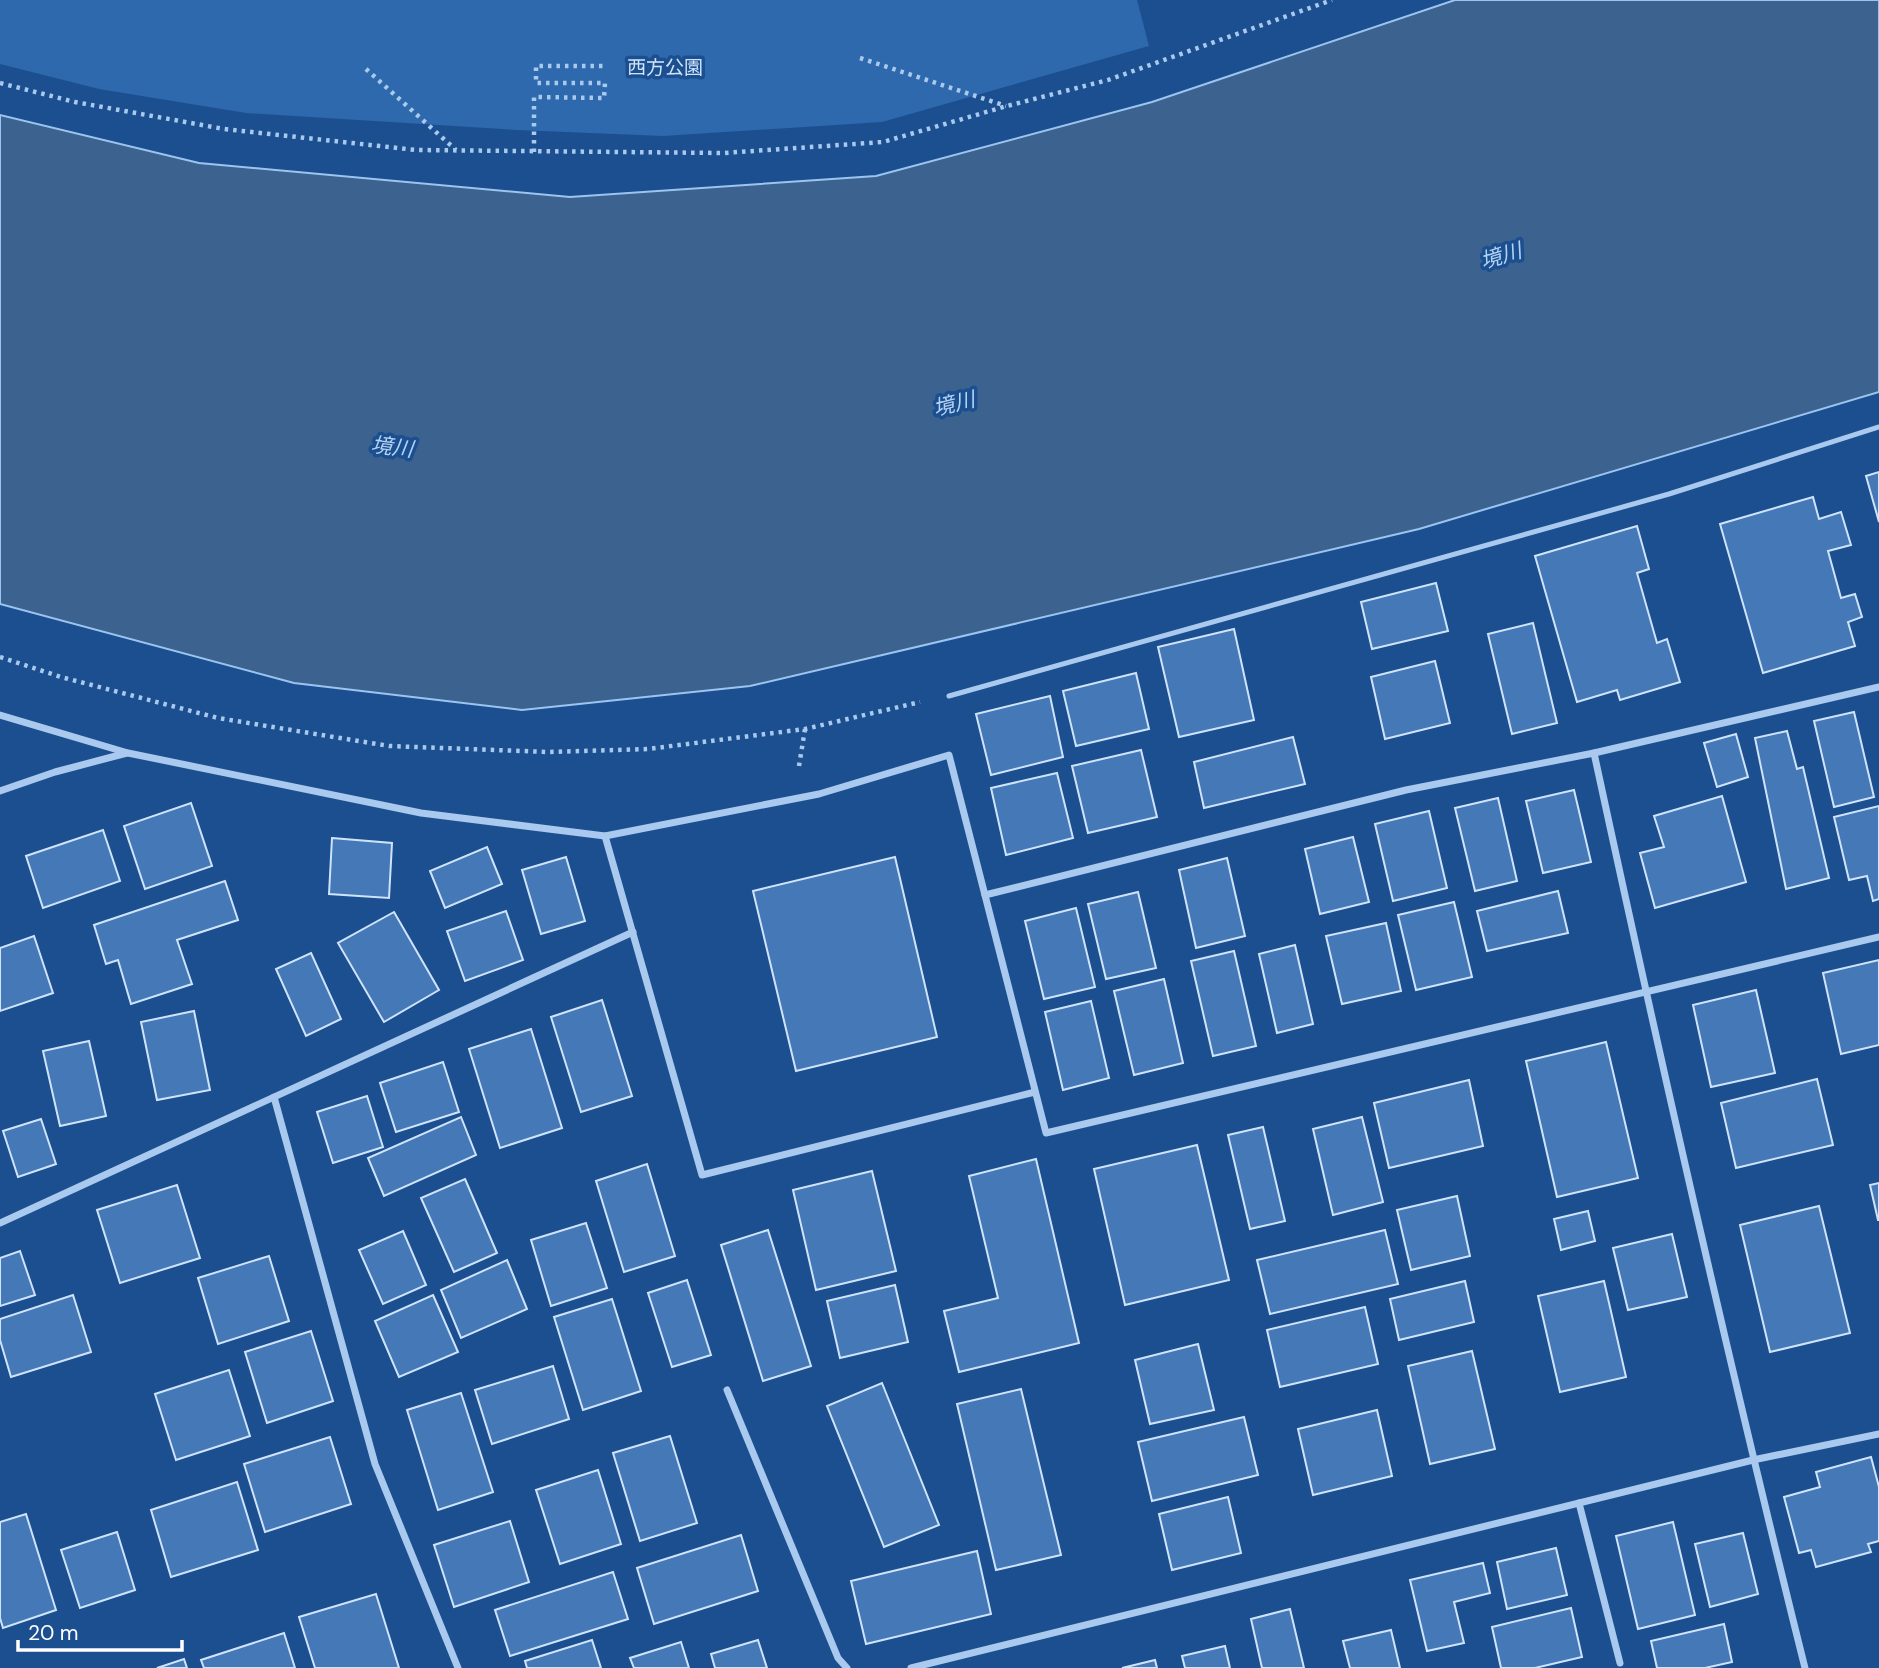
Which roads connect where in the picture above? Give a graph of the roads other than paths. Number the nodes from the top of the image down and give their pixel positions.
1 (1879, 428) edge
2 (1879, 687) edge
3 (948, 696) road end
4 (0, 715) edge
5 (128, 753) junction
6 (1594, 753) junction
7 (0, 791) edge
8 (605, 836) junction
9 (985, 895) junction
10 (633, 932) junction
11 (1879, 937) edge
12 (1645, 992) junction
13 (1035, 1092) junction
14 (274, 1097) junction
15 (0, 1223) edge
16 (727, 1390) dead end
17 (1879, 1434) edge
18 (1753, 1460) junction
19 (1579, 1503) junction
20 (1620, 1663) dead end
21 (458, 1668) edge
22 (847, 1668) edge
23 (911, 1668) edge
24 (1805, 1668) edge

1 - 3 lane
2 - 6 street
4 - 5 street
5 - 7 street
5 - 8 street
6 - 9 street
6 - 12 street
8 - 9 street
8 - 10 street
9 - 13 street
10 - 13 street
10 - 14 street
11 - 12 street
12 - 13 street
12 - 18 street
14 - 15 street
14 - 21 street
16 - 22 street
17 - 18 street
18 - 19 street
18 - 24 street
19 - 20 street
19 - 23 street

